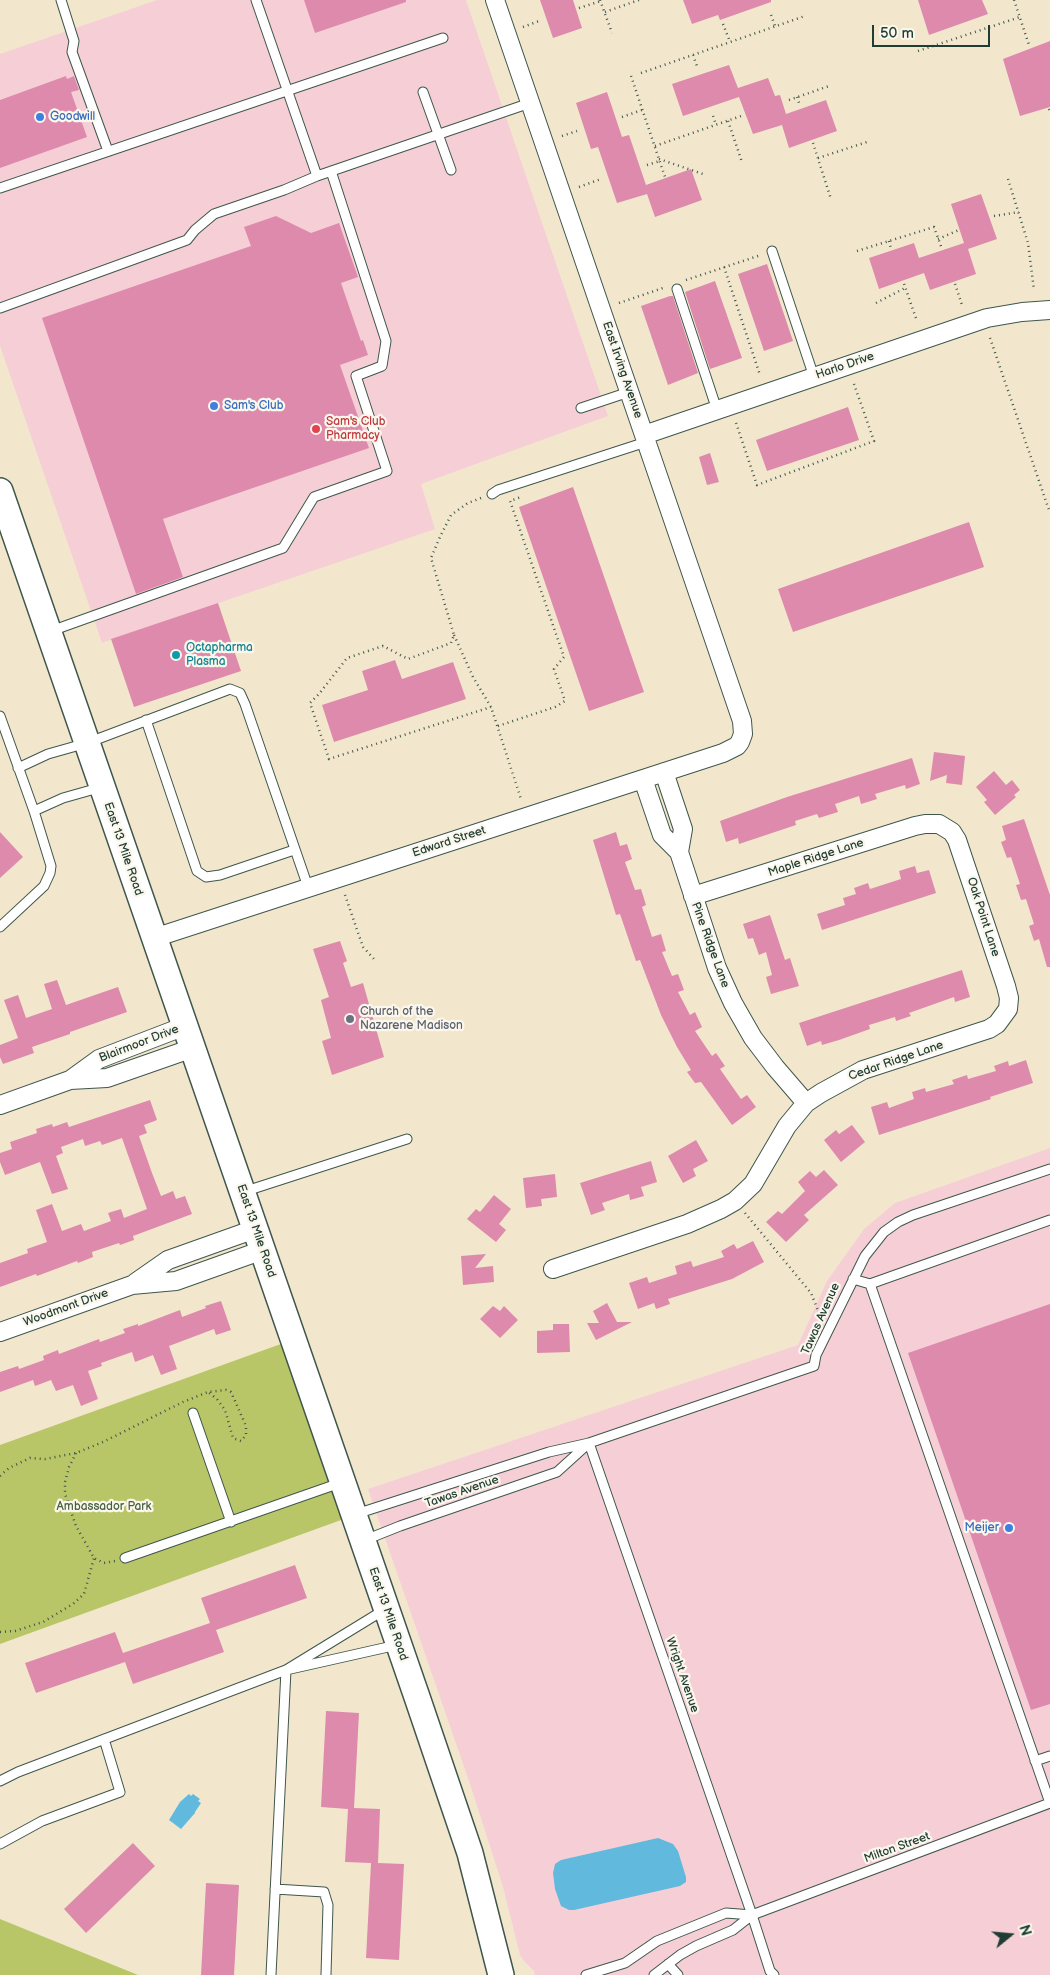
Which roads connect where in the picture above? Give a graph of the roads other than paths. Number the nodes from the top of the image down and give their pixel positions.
1 (61, 0) edge
2 (256, 0) edge
3 (495, 0) edge
4 (443, 38) dead end
5 (288, 90) junction
6 (423, 92) dead end
7 (530, 103) junction
8 (438, 135) junction
9 (108, 152) junction
10 (451, 170) dead end
11 (331, 171) junction
12 (317, 176) junction
13 (0, 188) edge
14 (768, 253) road end
15 (677, 288) dead end
16 (0, 308) edge
17 (1050, 310) edge
18 (814, 376) junction
19 (629, 392) junction
20 (581, 408) dead end
21 (717, 410) junction
22 (645, 438) junction
23 (492, 494) road end
24 (1, 496) edge
25 (5, 524) edge
26 (48, 632) junction
27 (0, 716) edge
28 (146, 720) junction
29 (740, 742) joint
30 (87, 743) junction
31 (18, 768) junction
32 (664, 772) junction
33 (643, 779) junction
34 (102, 787) junction
35 (34, 811) junction
36 (939, 824) joint
37 (294, 850) junction
38 (679, 852) junction
39 (308, 887) junction
40 (693, 896) junction
41 (0, 927) edge
42 (154, 938) junction
43 (1003, 1018) joint
44 (189, 1037) junction
45 (806, 1104) junction
46 (0, 1105) edge
47 (407, 1139) dead end
48 (1050, 1169) edge
49 (243, 1192) junction
50 (1050, 1220) edge
51 (259, 1239) junction
52 (554, 1268) dead end
53 (853, 1279) junction
54 (870, 1284) junction
55 (0, 1332) edge
56 (193, 1413) dead end
57 (589, 1443) junction
58 (343, 1482) junction
59 (354, 1514) junction
60 (231, 1522) junction
61 (363, 1541) junction
62 (125, 1558) road end
63 (386, 1608) junction
64 (399, 1645) junction
65 (286, 1670) junction
66 (104, 1739) junction
67 (1050, 1756) edge
68 (1035, 1761) junction
69 (0, 1781) edge
70 (1050, 1803) edge
71 (0, 1844) edge
72 (276, 1889) junction
73 (752, 1915) junction
74 (668, 1964) junction
75 (271, 1975) edge
76 (326, 1975) edge
77 (501, 1975) edge
78 (586, 1975) edge
79 (654, 1975) edge
80 (678, 1975) edge
81 (774, 1975) edge

1 - 9 lane
2 - 5 lane
3 - 7 street, East Irving Avenue
4 - 5 lane
5 - 9 lane
5 - 12 lane
6 - 8 lane
7 - 8 lane
7 - 19 street, East Irving Avenue
8 - 10 lane
8 - 11 lane
9 - 13 lane
11 - 12 lane
11 - 26 lane
12 - 16 lane
14 - 18 lane
15 - 21 lane
17 - 18 street, Harlo Drive
18 - 21 street, Harlo Drive
19 - 20 lane
19 - 22 street, East Irving Avenue
21 - 22 street, Harlo Drive
22 - 23 lane
22 - 29 street, East Irving Avenue
24 - 25 main road, East 13 Mile Road
25 - 26 main road, East 13 Mile Road
26 - 30 main road, East 13 Mile Road
27 - 31 lane
28 - 30 lane
28 - 37 lane
28 - 37 lane
29 - 32 street, Edward Street
30 - 31 lane
30 - 34 main road, East 13 Mile Road
31 - 35 lane
32 - 33 street, Edward Street
32 - 38 street, Pine Ridge Lane
33 - 38 street, Pine Ridge Lane
33 - 39 street, Edward Street
34 - 35 lane
34 - 42 main road, East 13 Mile Road
35 - 41 lane
36 - 40 street, Maple Ridge Lane
36 - 43 street, Oak Point Lane
37 - 39 lane
38 - 40 street, Pine Ridge Lane
39 - 42 street, Edward Street
40 - 45 street, Pine Ridge Lane
42 - 44 main road, East 13 Mile Road
43 - 45 street, Cedar Ridge Lane
44 - 46 street, Blairmoor Drive
44 - 49 main road, East 13 Mile Road
45 - 52 street, Cedar Ridge Lane
47 - 49 lane
48 - 53 lane, Tawas Avenue
49 - 51 main road, East 13 Mile Road
50 - 54 lane
51 - 55 street, Woodmont Drive
51 - 58 main road, East 13 Mile Road
53 - 54 lane
53 - 57 lane, Tawas Avenue
54 - 68 lane
56 - 60 lane
57 - 59 lane, Tawas Avenue
57 - 61 lane, Tawas Avenue
57 - 73 lane, Wright Avenue
58 - 59 main road, East 13 Mile Road
58 - 60 lane
59 - 61 main road, East 13 Mile Road
60 - 62 lane
61 - 63 main road, East 13 Mile Road
63 - 64 main road, East 13 Mile Road
63 - 65 lane
64 - 65 lane
64 - 77 main road, East 13 Mile Road
65 - 66 lane
65 - 72 lane
66 - 69 lane
66 - 71 lane
67 - 68 lane
68 - 70 lane
70 - 73 lane, Milton Street
72 - 75 lane
72 - 76 lane
73 - 74 lane, Milton Street
73 - 78 lane, Milton Street
73 - 81 lane, Wright Avenue
74 - 79 lane, Milton Street
74 - 80 lane

